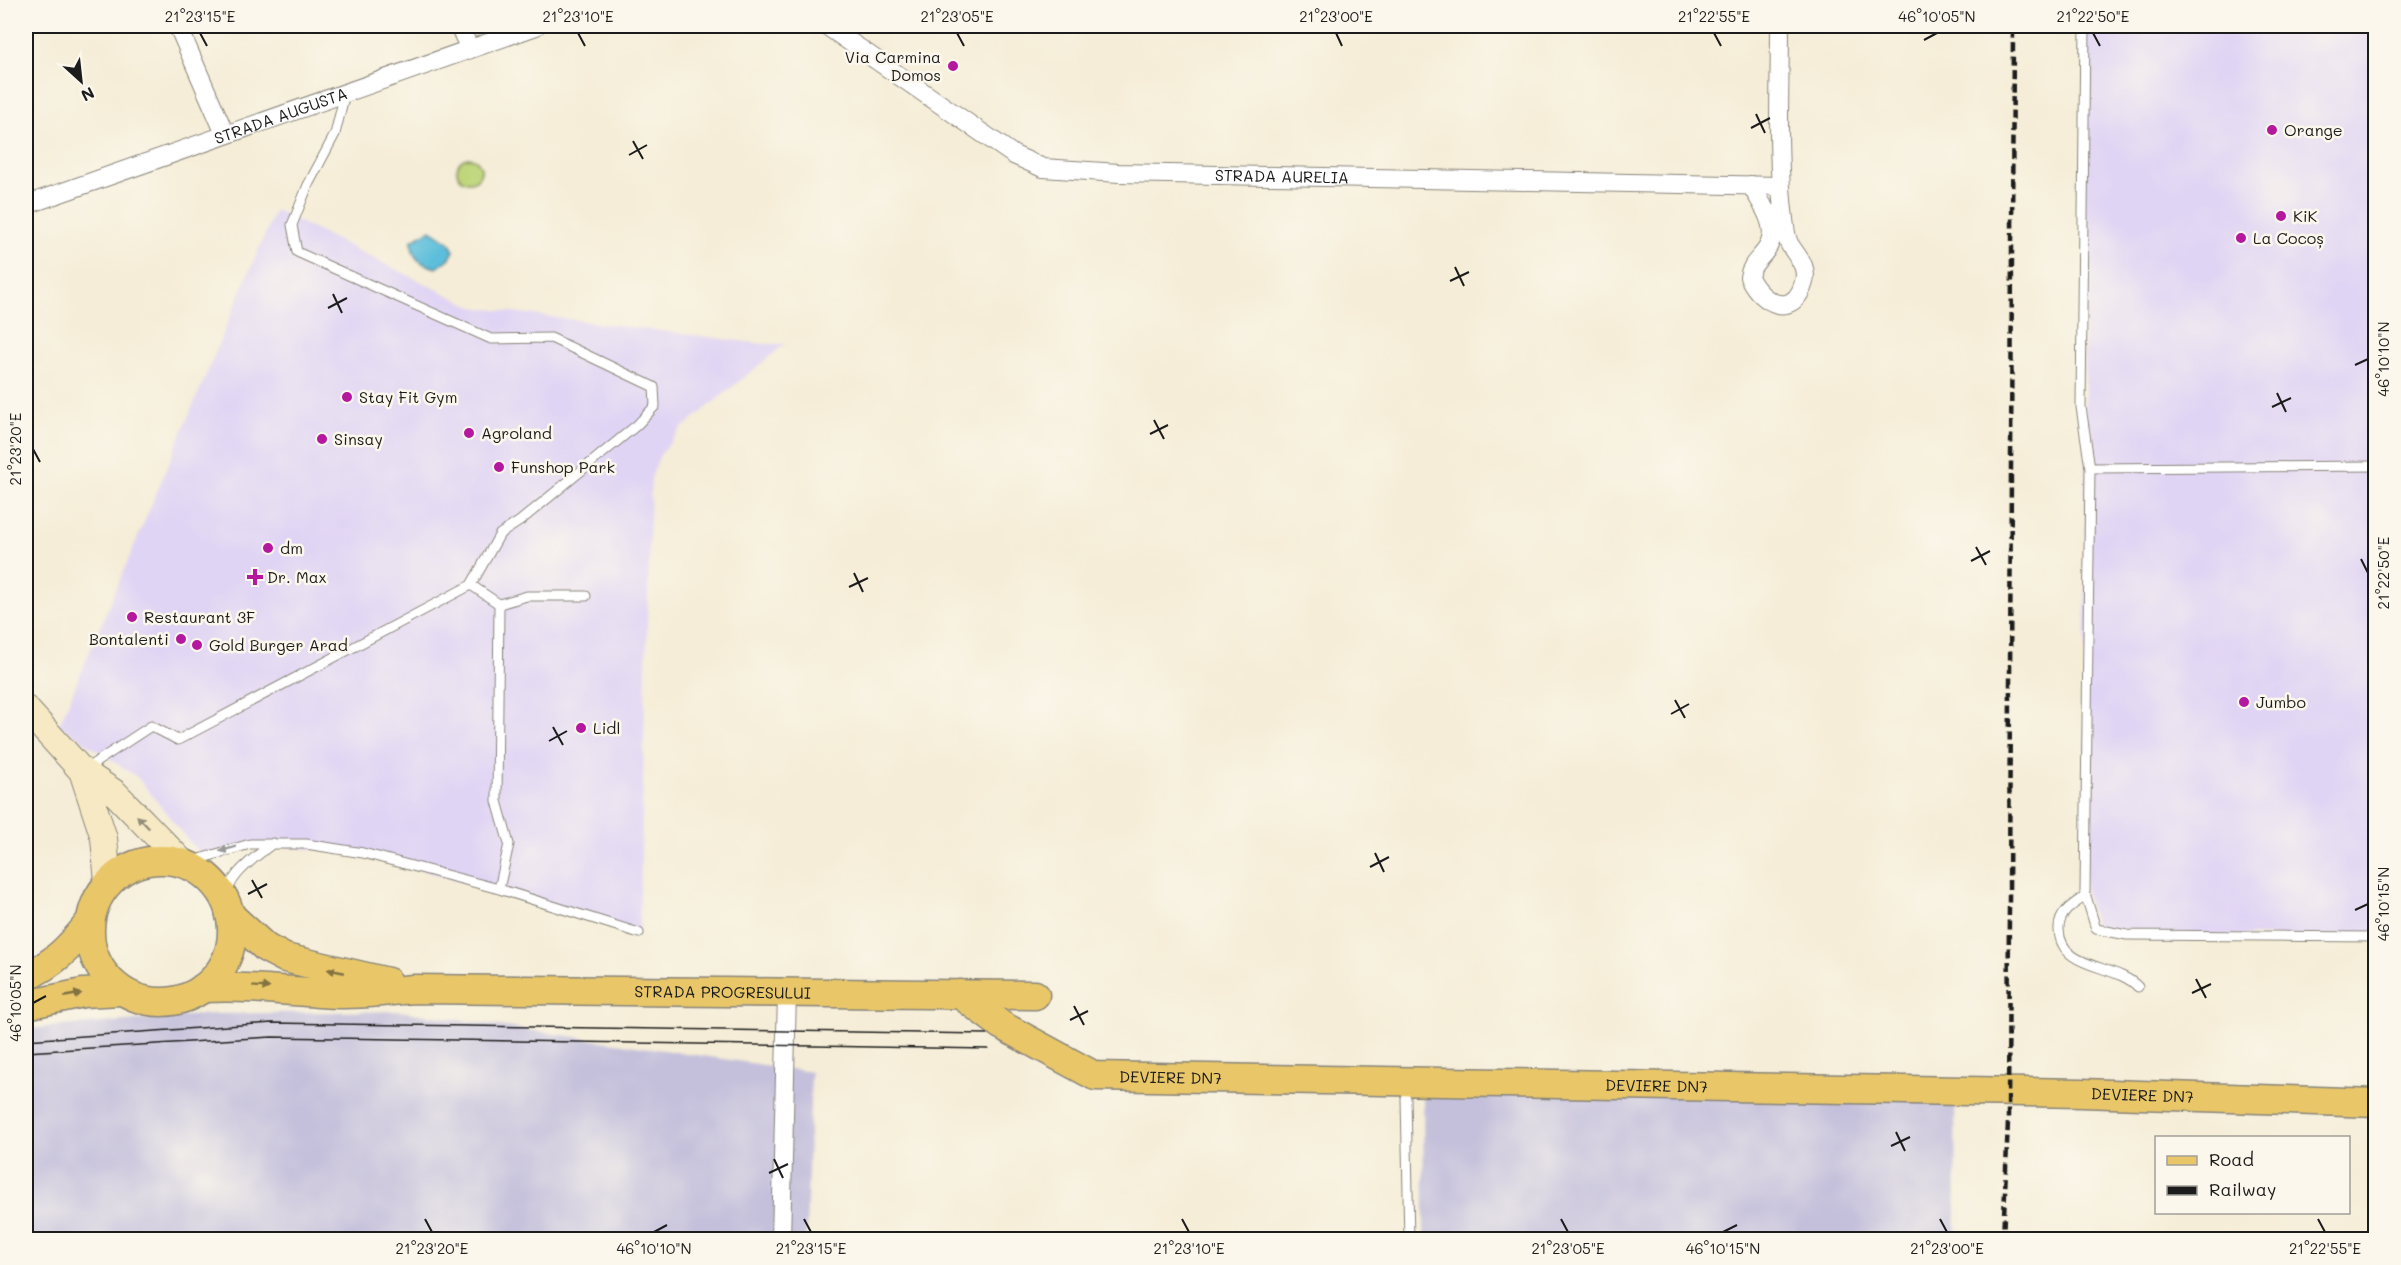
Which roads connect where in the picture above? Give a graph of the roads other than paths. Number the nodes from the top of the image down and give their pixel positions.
1 (178, 26) edge
2 (459, 26) edge
3 (536, 26) edge
4 (827, 26) edge
5 (1780, 26) edge
6 (2085, 26) edge
7 (469, 48) junction
8 (345, 91) junction
9 (225, 134) junction
10 (1751, 185) junction
11 (1780, 186) junction
12 (26, 205) edge
13 (2376, 466) edge
14 (2090, 468) junction
15 (471, 585) junction
16 (586, 596) dead end
17 (499, 604) junction
18 (26, 709) edge
19 (82, 771) junction
20 (273, 843) junction
21 (184, 864) junction
22 (108, 883) junction
23 (499, 889) junction
24 (2086, 896) junction
25 (228, 909) junction
26 (89, 923) junction
27 (639, 933) dead end
28 (2376, 937) edge
29 (26, 976) edge
30 (2138, 987) dead end
31 (203, 988) junction
32 (413, 989) junction
33 (121, 991) junction
34 (787, 993) junction
35 (960, 994) junction
36 (1035, 995) dead end
37 (26, 1005) edge
38 (1406, 1098) dead end
39 (2376, 1103) edge
40 (781, 1239) edge
41 (1409, 1239) edge

1 - 9 street
2 - 7 street
3 - 7 street, STRADA AUGUSTA
4 - 10 street, STRADA AURELIA
5 - 11 street
6 - 14 lane
7 - 8 street, STRADA AUGUSTA
8 - 9 street, STRADA AUGUSTA
8 - 15 lane
9 - 12 street, STRADA AUGUSTA
10 - 11 street, STRADA AURELIA
10 - 11 street
13 - 14 lane
14 - 24 lane
15 - 17 lane
15 - 19 lane
16 - 17 lane
17 - 23 lane
18 - 19 street
21 -> 19 street
19 - 22 street
20 -> 21 lane
20 - 23 lane
20 - 25 lane
21 - 22 main road
21 - 25 main road
22 - 26 main road
23 - 27 lane
24 - 28 lane
24 - 30 lane
25 - 31 main road
32 -> 25 main road, STRADA PROGRESULUI
26 - 29 main road
26 - 33 main road
31 -> 32 main road, STRADA PROGRESULUI
31 - 33 main road
32 - 34 main road, STRADA PROGRESULUI
37 -> 33 main road
34 - 35 main road, STRADA PROGRESULUI
34 - 40 street
35 - 36 main road, STRADA PROGRESULUI
35 - 39 main road, DEVIERE DN7
38 - 41 lane

